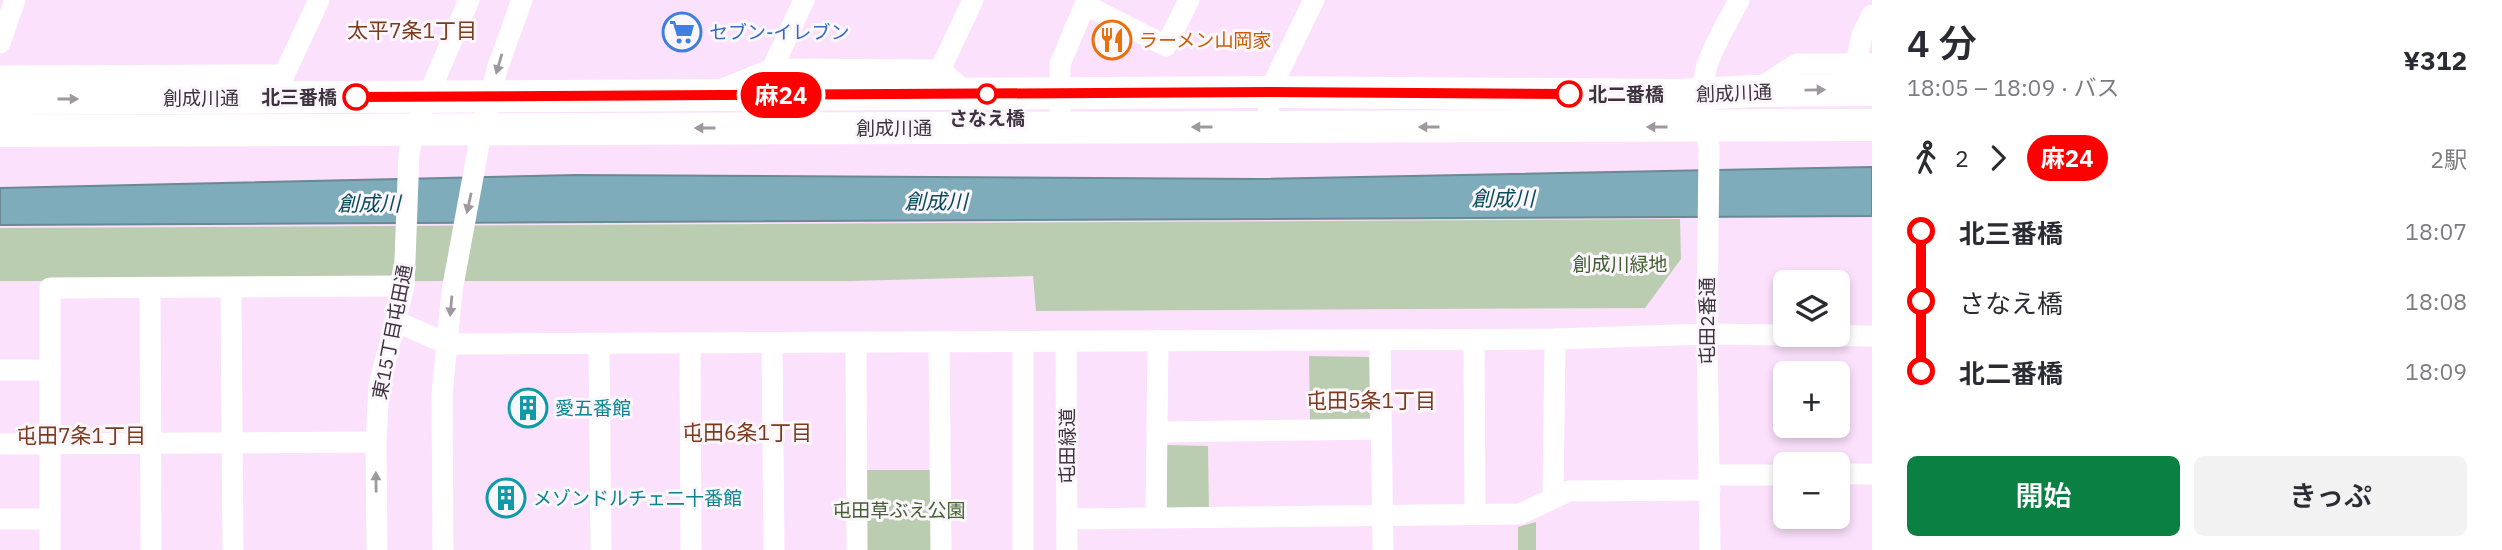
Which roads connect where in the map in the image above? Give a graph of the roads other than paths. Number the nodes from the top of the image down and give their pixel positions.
1 (15, 0) edge
2 (319, 0) edge
3 (469, 0) edge
4 (522, 0) edge
5 (804, 0) edge
6 (973, 0) edge
7 (1189, 0) edge
8 (1314, 0) edge
9 (1739, 0) edge
10 (1086, 3) edge
11 (1872, 15) edge
12 (0, 43) edge
13 (772, 69) junction
14 (940, 70) junction
15 (1867, 72) edge
16 (0, 76) edge
17 (281, 86) junction
18 (1269, 92) junction
19 (1059, 93) junction
20 (1704, 93) junction
21 (969, 94) junction
22 (705, 96) junction
23 (428, 97) junction
24 (490, 97) junction
25 (0, 99) edge
26 (1872, 125) edge
27 (1704, 126) junction
28 (1060, 127) junction
29 (1268, 127) junction
30 (482, 128) junction
31 (414, 129) junction
32 (0, 131) edge
33 (404, 286) junction
34 (231, 288) junction
35 (150, 289) junction
36 (397, 322) junction
37 (1707, 334) junction
38 (1872, 336) edge
39 (1555, 339) junction
40 (1158, 340) junction
41 (1380, 340) junction
42 (1474, 340) junction
43 (1066, 341) junction
44 (939, 342) junction
45 (1023, 342) junction
46 (690, 343) junction
47 (772, 343) junction
48 (856, 343) junction
49 (448, 344) junction
50 (599, 344) junction
51 (0, 370) edge
52 (50, 370) junction
53 (1381, 429) junction
54 (1157, 432) junction
55 (232, 442) junction
56 (376, 442) junction
57 (151, 443) junction
58 (0, 444) edge
59 (50, 444) junction
60 (1850, 474) edge
61 (1872, 474) edge
62 (1773, 476) edge
63 (1710, 483) junction
64 (1553, 498) junction
65 (1475, 514) junction
66 (1383, 516) junction
67 (1156, 517) junction
68 (0, 519) edge
69 (50, 519) junction
70 (1067, 519) junction
71 (1383, 549) edge
72 (50, 550) edge
73 (152, 550) edge
74 (233, 550) edge
75 (377, 550) edge
76 (443, 550) edge
77 (601, 550) edge
78 (691, 550) edge
79 (774, 550) edge
80 (857, 550) edge
81 (941, 550) edge
82 (1023, 550) edge
83 (1067, 550) edge
84 (1710, 550) edge

1 - 12 street
2 - 17 street
3 - 23 street, 東15丁目屯田通
4 -> 24 street
5 - 13 street
6 - 14 street
7 - 10 street
8 - 18 street
9 - 20 street, 屯田2番通
10 - 19 street
11 - 15 street
13 - 14 street
13 - 22 street
14 - 21 street
15 - 20 highway, 創成川通
16 - 17 street
17 - 23 highway, 創成川通
25 -> 17 highway, 創成川通
18 - 19 highway, 創成川通
18 - 20 highway, 創成川通
18 - 29 street
19 - 21 highway, 創成川通
19 - 28 street
20 - 27 street, 屯田2番通
21 - 22 highway, 創成川通
22 - 24 highway, 創成川通
23 - 24 highway, 創成川通
23 - 31 street, 東15丁目屯田通
24 - 30 street
26 - 27 highway, 創成川通
27 -> 29 highway, 創成川通
27 - 37 street, 屯田2番通
29 -> 28 highway, 創成川通
28 -> 30 highway, 創成川通
30 - 31 highway, 創成川通
30 -> 49 street
31 - 32 highway, 創成川通
31 - 33 street, 東15丁目屯田通
33 - 34 street
33 - 36 street, 東15丁目屯田通
34 - 35 street
34 - 55 street
35 - 52 street
35 - 57 street
36 - 49 street
36 - 56 street, 東15丁目屯田通
37 - 38 street
37 - 39 street
37 - 63 street, 屯田2番通
39 - 42 street
39 - 64 street
40 - 41 street
40 - 43 street
40 - 54 street
41 - 42 street
41 - 53 street
42 - 65 street
43 - 45 street
43 - 70 street, 屯田緑道
44 - 45 street
44 - 48 street
44 - 81 street
45 - 82 street
46 - 47 street
46 - 50 street
46 - 78 street
47 - 48 street
47 - 79 street
48 - 80 street
49 - 50 street
49 - 76 street
50 - 77 street
51 - 52 street
52 - 59 street
53 - 54 street
53 - 66 street
54 - 67 street
55 - 56 street
55 - 57 street
55 - 74 street
75 -> 56 street, 東15丁目屯田通
57 - 59 street
57 - 73 street
58 - 59 street
59 - 69 street
60 - 61 street
62 - 63 street
63 - 64 street
63 - 84 street, 屯田2番通
64 - 65 street
65 - 66 street
66 - 67 street
66 - 71 street
67 - 70 street
68 - 69 street
69 - 72 street
70 - 83 street, 屯田緑道

